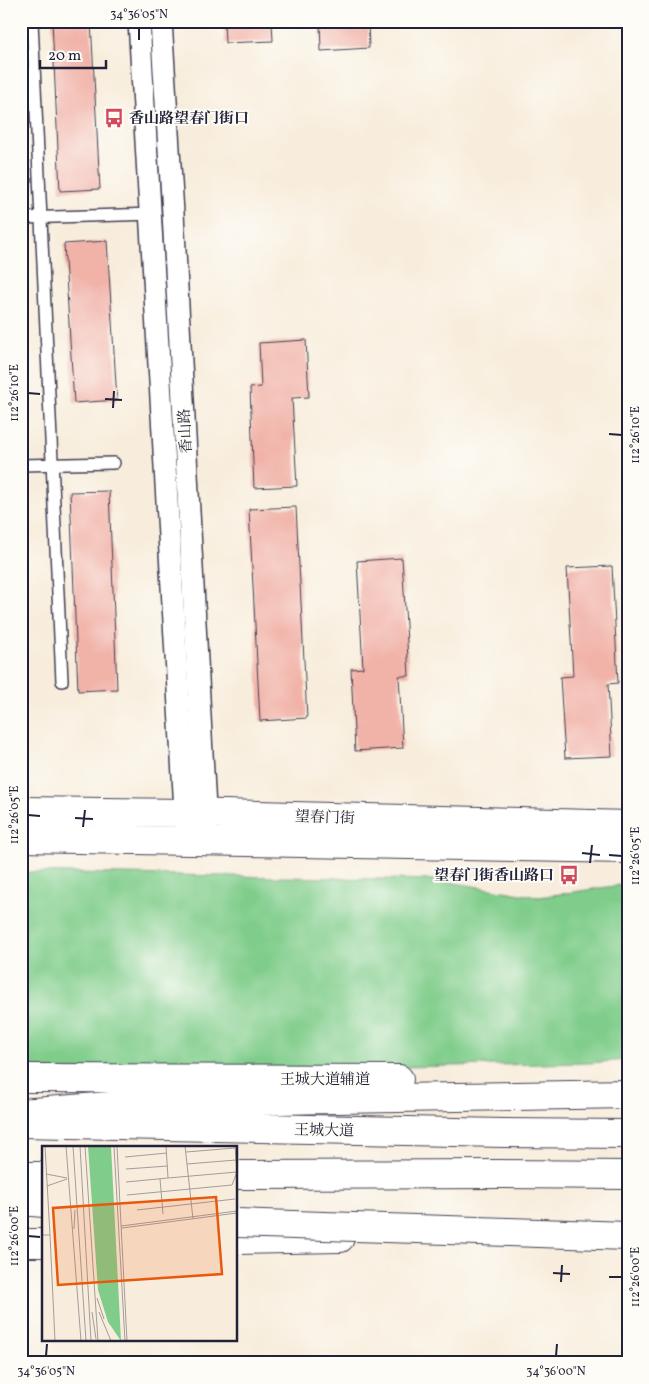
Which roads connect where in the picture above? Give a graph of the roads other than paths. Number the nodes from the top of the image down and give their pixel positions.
1 (32, 21) edge
2 (139, 21) edge
3 (161, 21) edge
4 (150, 214) junction
5 (173, 214) junction
6 (41, 217) junction
7 (21, 218) edge
8 (114, 463) dead end
9 (52, 464) junction
10 (21, 465) edge
11 (62, 681) dead end
12 (21, 811) edge
13 (196, 814) junction
14 (628, 825) edge
15 (21, 838) edge
16 (197, 841) junction
17 (628, 849) edge
18 (21, 1078) edge
19 (628, 1079) edge
20 (628, 1094) edge
21 (21, 1113) edge
22 (21, 1123) edge
23 (628, 1134) edge
24 (238, 1175) edge
25 (628, 1175) edge
26 (21, 1176) edge
27 (42, 1176) edge
28 (21, 1201) edge
29 (42, 1203) edge
30 (238, 1223) edge
31 (628, 1235) edge
32 (238, 1240) edge
33 (21, 1243) edge
34 (42, 1243) edge

1 - 6 lane
2 - 4 street, 香山路
3 - 5 street, 香山路
4 - 5 lane
4 - 6 lane
4 - 13 street, 香山路
5 - 13 street, 香山路
6 - 7 lane
6 - 9 lane
8 - 9 lane
9 - 10 lane
9 - 11 lane
12 - 13 main road, 望春门街
13 - 14 main road, 望春门街
13 - 16 street, 香山路
15 - 16 main road, 望春门街
16 - 17 main road, 望春门街
18 - 19 main road, 王城大道辅道
20 - 21 main road
22 - 23 main road, 王城大道
24 - 25 main road
26 - 27 main road
28 - 29 main road
30 - 31 main road, bridge
31 - 32 main road
33 - 34 main road

